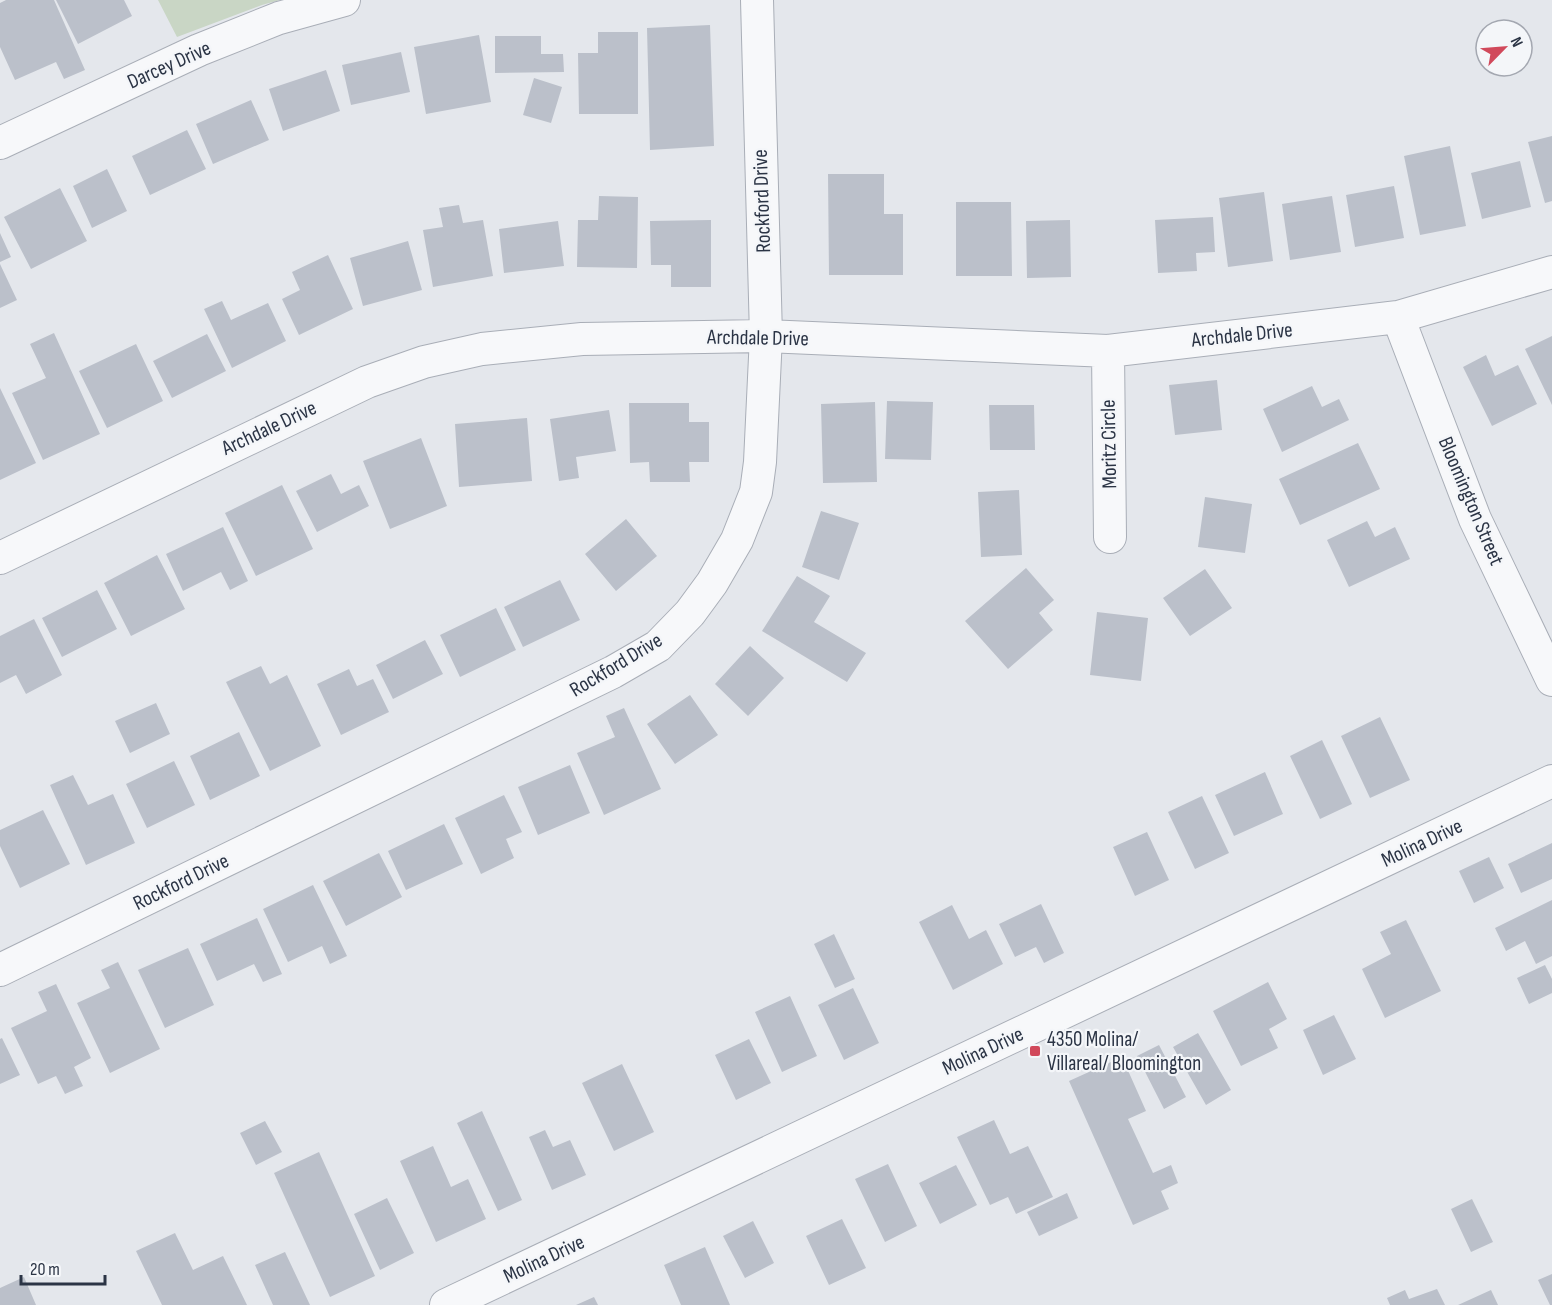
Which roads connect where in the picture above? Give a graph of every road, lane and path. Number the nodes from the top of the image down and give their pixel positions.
1 (344, 0) edge
2 (757, 0) edge
3 (0, 143) edge
4 (1552, 273) edge
5 (1398, 317) junction
6 (766, 336) junction
7 (1108, 351) junction
8 (1110, 537) dead end
9 (0, 558) edge
10 (1552, 680) edge
11 (1552, 781) edge
12 (0, 970) edge
13 (446, 1305) edge

1 - 3 street, Darcey Drive
2 - 6 street, Rockford Drive
4 - 5 street, Archdale Drive
5 - 7 street, Archdale Drive
5 - 10 street, Bloomington Street
6 - 7 street, Archdale Drive
6 - 9 street, Archdale Drive
6 - 12 street, Rockford Drive
7 - 8 street, Moritz Circle
11 - 13 street, Molina Drive

